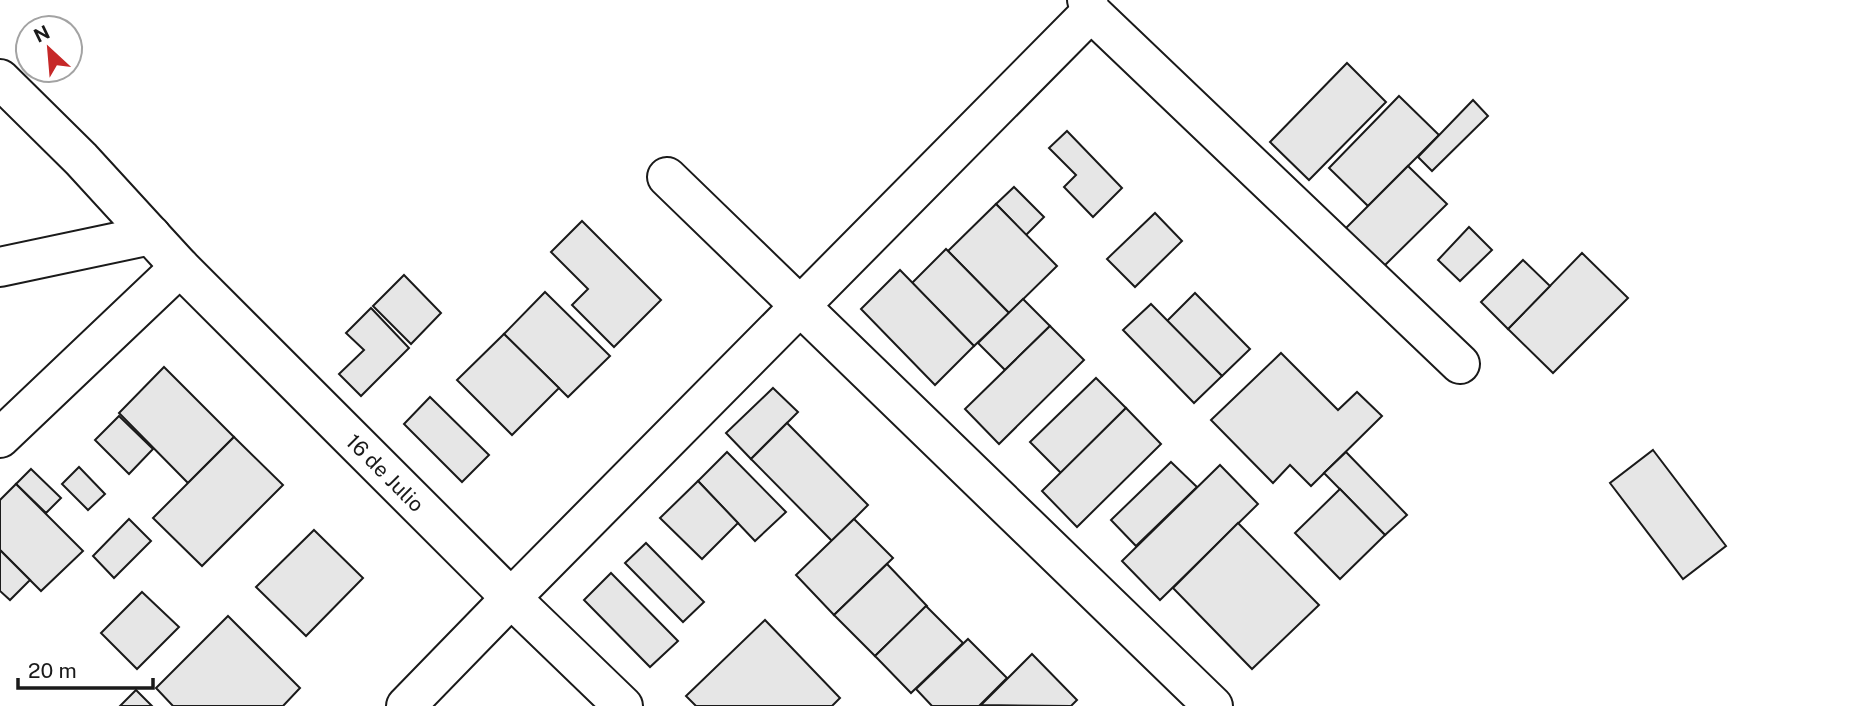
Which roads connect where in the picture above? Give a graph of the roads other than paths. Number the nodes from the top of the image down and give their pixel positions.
1 (1089, 6) edge
2 (0, 79) edge
3 (667, 177) dead end
4 (151, 235) junction
5 (0, 267) edge
6 (180, 267) junction
7 (800, 306) junction
8 (1460, 364) dead end
9 (0, 438) edge
10 (511, 598) junction
11 (406, 706) edge
12 (623, 706) edge
13 (1213, 706) edge

1 - 7 street
1 - 8 street
2 - 4 street, 16 de Julio
3 - 7 street
4 - 5 street
4 - 6 street, 16 de Julio
6 - 9 street
6 - 10 street, 16 de Julio
7 - 10 street
7 - 13 street
10 - 11 street
10 - 12 street, 16 de Julio

